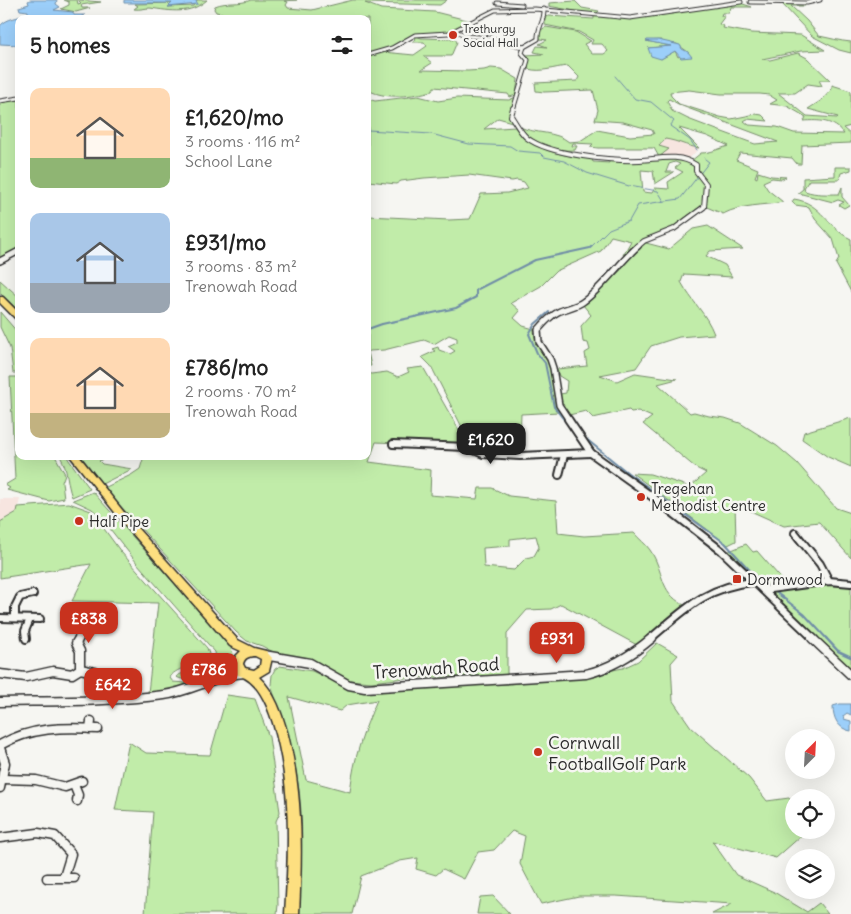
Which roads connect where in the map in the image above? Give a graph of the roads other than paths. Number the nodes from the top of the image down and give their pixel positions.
1 (518, 0) edge
2 (820, 0) edge
3 (742, 1) edge
4 (497, 3) dead end
5 (522, 5) junction
6 (527, 8) junction
7 (544, 9) junction
8 (456, 31) junction
9 (449, 33) junction
10 (461, 34) junction
11 (524, 47) junction
12 (371, 54) edge
13 (15, 99) edge
14 (0, 101) edge
15 (15, 253) edge
16 (0, 261) edge
17 (0, 299) edge
18 (15, 313) edge
19 (393, 444) dead end
20 (591, 453) junction
21 (564, 455) junction
22 (77, 460) edge
23 (559, 475) dead end
24 (795, 533) dead end
25 (752, 582) junction
26 (829, 582) junction
27 (851, 583) edge
28 (767, 588) junction
29 (33, 594) dead end
30 (0, 618) edge
31 (15, 618) junction
32 (30, 619) junction
33 (40, 619) dead end
34 (106, 624) dead end
35 (26, 639) dead end
36 (234, 643) junction
37 (252, 652) junction
38 (266, 661) junction
39 (238, 662) junction
40 (80, 669) junction
41 (125, 672) dead end
42 (0, 674) edge
43 (246, 674) junction
44 (851, 675) edge
45 (222, 676) junction
46 (263, 687) junction
47 (0, 702) edge
48 (93, 726) dead end
49 (0, 747) edge
50 (3, 779) junction
51 (0, 788) edge
52 (77, 801) dead end
53 (0, 838) edge
54 (64, 877) junction
55 (48, 878) dead end
56 (74, 878) dead end
57 (292, 914) edge

1 - 5 street
2 - 3 street
3 - 7 street
4 - 5 street
5 - 6 street
6 - 7 street
6 - 8 street
7 - 11 street
8 - 9 street
8 - 10 street
9 - 10 street
9 - 12 street
10 - 11 street
11 - 20 street
13 - 14 street
15 - 16 street
17 - 18 highway
19 - 21 street
20 - 21 street
20 - 25 street
21 - 23 street
22 - 36 highway
24 - 26 street
25 - 28 street
25 - 38 street, Trenowah Road
26 - 27 street
26 - 28 street
28 - 44 street
29 - 31 street
30 - 31 street
31 - 32 street
32 - 33 street
32 - 35 street
34 - 40 street
36 - 37 highway
36 - 39 highway
37 - 38 highway
37 - 39 highway
38 - 43 highway
38 - 46 highway
39 - 43 highway
39 - 45 street
40 - 41 street
40 - 42 street
43 - 45 street
43 - 46 highway
45 - 47 street
46 - 57 highway
48 - 49 street
49 - 50 street
50 - 51 street
50 - 52 street
53 - 54 street
54 - 55 street
54 - 56 street

